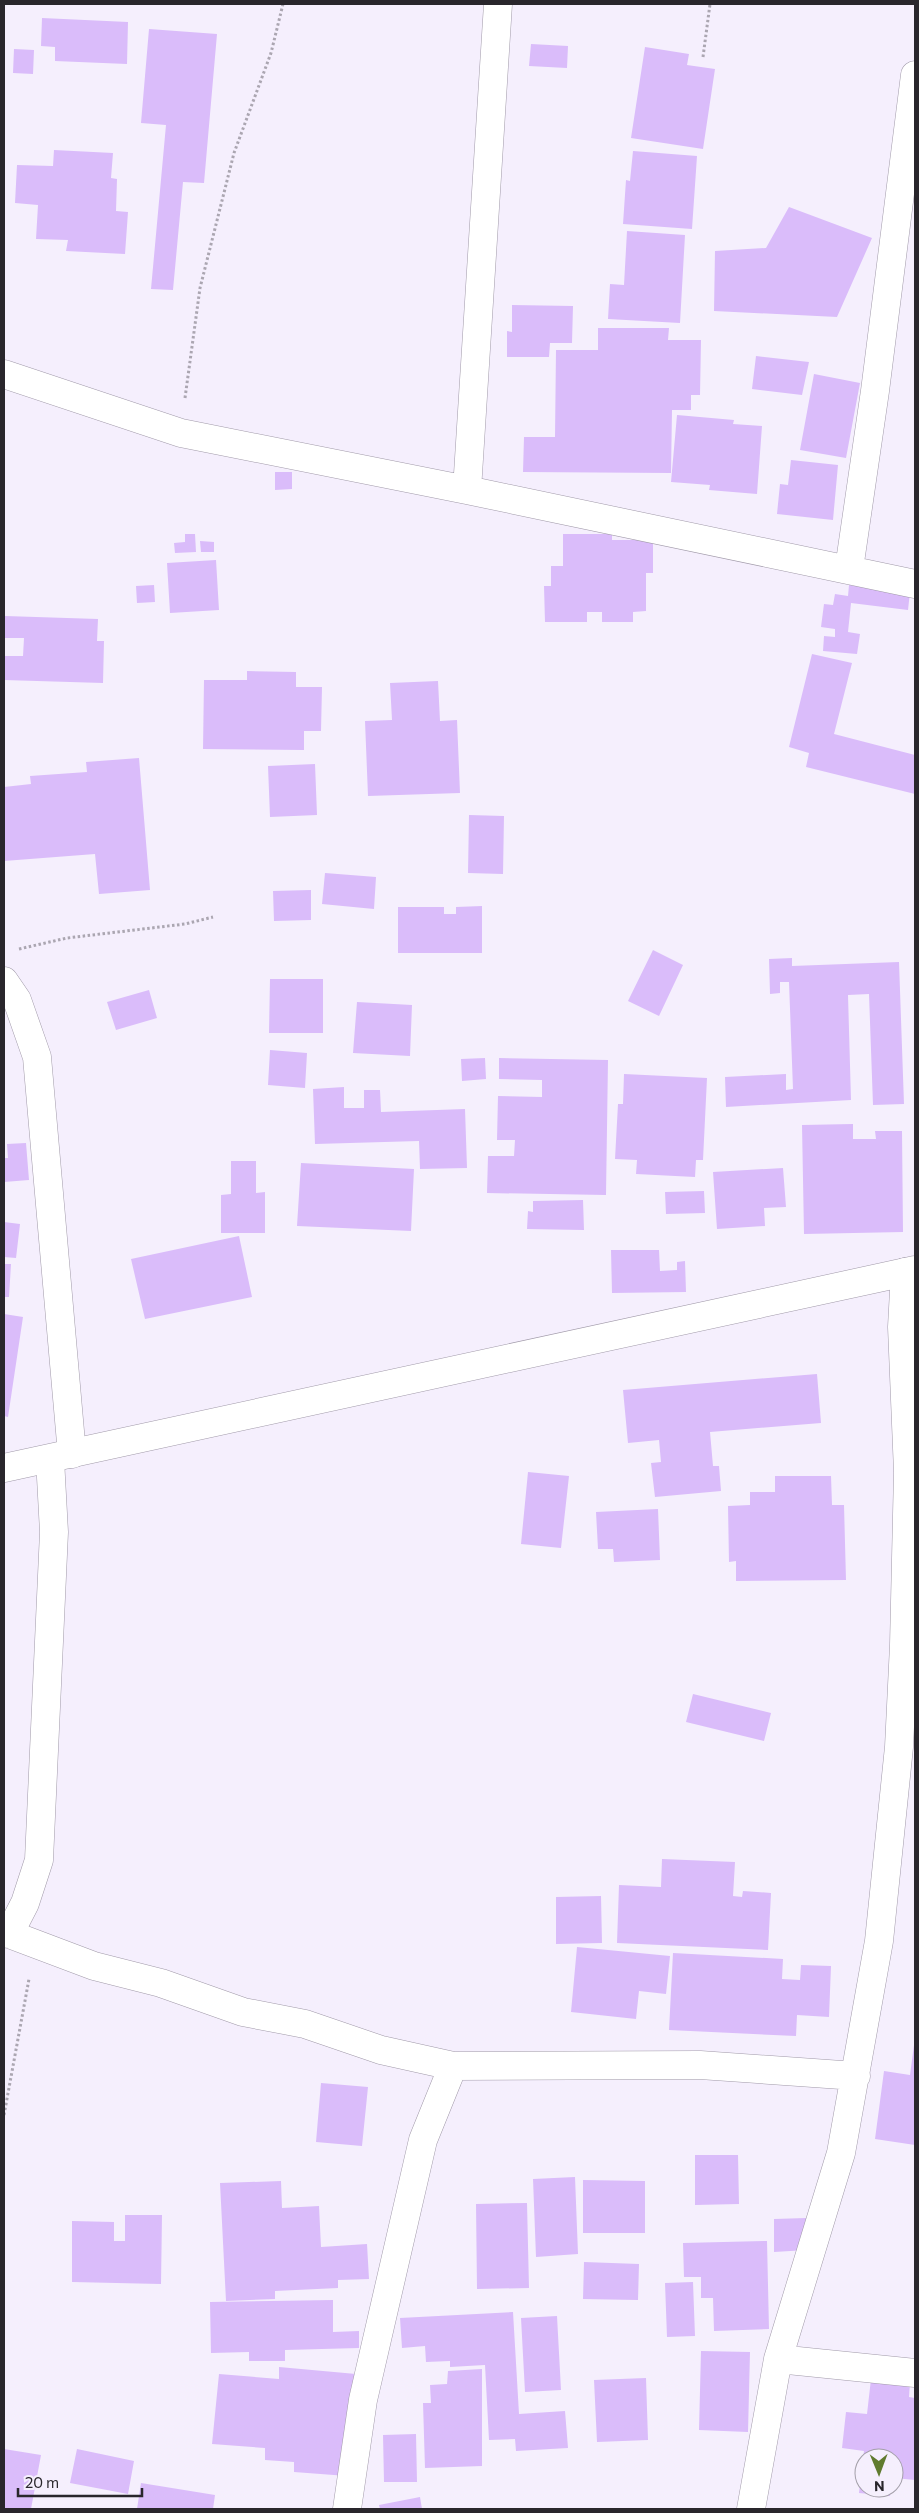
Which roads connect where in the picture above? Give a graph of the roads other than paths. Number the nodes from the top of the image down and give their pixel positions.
1 (498, 4) edge
2 (915, 75) edge
3 (4, 374) edge
4 (467, 490) junction
5 (848, 569) junction
6 (915, 584) edge
7 (4, 981) edge
8 (910, 1271) edge
9 (61, 1456) junction
10 (4, 1468) edge
11 (909, 1646) edge
12 (7, 1933) edge
13 (454, 2066) junction
14 (856, 2076) junction
15 (778, 2359) junction
16 (915, 2373) edge
17 (347, 2509) edge
18 (751, 2509) edge

1 - 4 street
2 - 5 street
3 - 4 street
4 - 5 street
5 - 6 street
7 - 9 street
8 - 9 street
8 - 11 street
9 - 10 street
9 - 12 street
11 - 14 street
12 - 13 street
13 - 14 street
13 - 17 street
14 - 15 street
15 - 16 street
15 - 18 street

